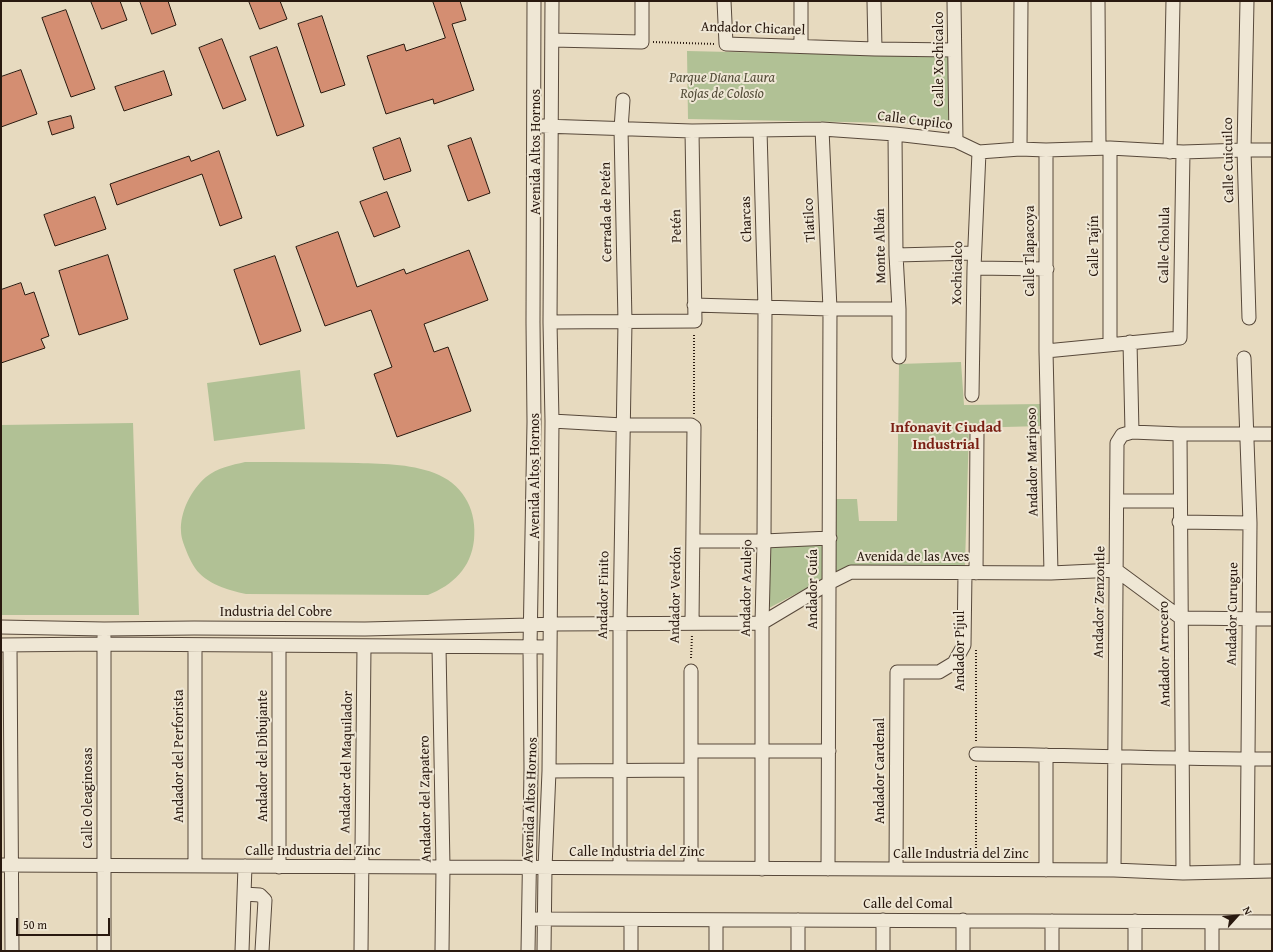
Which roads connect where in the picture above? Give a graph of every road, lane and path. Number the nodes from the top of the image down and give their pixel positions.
1 (534, 1) edge
2 (552, 1) edge
3 (642, 1) edge
4 (724, 1) edge
5 (801, 1) edge
6 (874, 1) edge
7 (954, 1) edge
8 (1021, 1) edge
9 (1098, 1) edge
10 (1173, 1) edge
11 (1247, 1) edge
12 (552, 40) junction
13 (642, 42) junction
14 (726, 44) junction
15 (801, 46) junction
16 (875, 49) junction
17 (954, 50) junction
18 (623, 100) dead end
19 (534, 126) junction
20 (552, 126) junction
21 (621, 129) junction
22 (822, 129) junction
23 (760, 130) junction
24 (692, 131) junction
25 (895, 134) junction
26 (956, 141) junction
27 (1104, 148) junction
28 (1020, 149) junction
29 (1046, 150) junction
30 (1244, 150) junction
31 (1272, 150) edge
32 (979, 152) junction
33 (1176, 152) junction
34 (974, 253) junction
35 (896, 255) junction
36 (974, 268) junction
37 (1047, 269) junction
38 (694, 305) junction
39 (766, 308) junction
40 (830, 309) junction
41 (899, 309) junction
42 (1248, 318) dead end
43 (695, 321) junction
44 (550, 322) junction
45 (625, 322) junction
46 (1130, 342) junction
47 (1110, 344) junction
48 (1046, 351) junction
49 (899, 357) dead end
50 (1244, 358) dead end
51 (972, 395) dead end
52 (552, 422) junction
53 (623, 425) junction
54 (694, 427) junction
55 (977, 432) dead end
56 (1132, 432) junction
57 (1180, 434) junction
58 (1247, 434) junction
59 (1272, 434) edge
60 (1118, 501) junction
61 (1179, 501) junction
62 (1179, 522) junction
63 (1250, 523) junction
64 (830, 538) junction
65 (764, 541) junction
66 (693, 542) junction
67 (1116, 570) junction
68 (971, 573) junction
69 (1051, 573) junction
70 (829, 583) junction
71 (1181, 618) junction
72 (1249, 618) junction
73 (1272, 619) edge
74 (762, 623) junction
75 (550, 624) junction
76 (620, 624) junction
77 (692, 624) junction
78 (530, 626) junction
79 (1, 627) edge
80 (104, 629) junction
81 (104, 644) junction
82 (6, 646) edge
83 (195, 646) junction
84 (279, 646) junction
85 (364, 646) junction
86 (440, 647) junction
87 (530, 647) junction
88 (549, 647) junction
89 (976, 648) dead end
90 (691, 671) joint
91 (692, 751) junction
92 (762, 752) junction
93 (829, 752) junction
94 (976, 754) junction
95 (1046, 755) junction
96 (1115, 756) junction
97 (1182, 759) junction
98 (1248, 759) junction
99 (1272, 759) edge
100 (621, 770) junction
101 (692, 770) junction
102 (549, 771) junction
103 (6, 865) edge
104 (104, 866) junction
105 (195, 866) junction
106 (245, 866) junction
107 (279, 866) junction
108 (362, 867) junction
109 (443, 867) junction
110 (530, 868) junction
111 (545, 868) junction
112 (620, 868) junction
113 (691, 868) junction
114 (762, 869) junction
115 (828, 869) junction
116 (896, 869) junction
117 (976, 870) junction
118 (1046, 870) junction
119 (1114, 870) junction
120 (1247, 871) junction
121 (1272, 871) edge
122 (1183, 873) junction
123 (244, 894) junction
124 (528, 919) junction
125 (545, 919) junction
126 (631, 920) junction
127 (716, 920) junction
128 (798, 920) junction
129 (883, 920) junction
130 (962, 920) junction
131 (1052, 921) junction
132 (1135, 921) junction
133 (1212, 922) junction
134 (1272, 922) edge
135 (12, 951) edge
136 (104, 951) edge
137 (242, 951) edge
138 (262, 951) edge
139 (361, 951) edge
140 (442, 951) edge
141 (528, 951) edge
142 (544, 951) edge
143 (631, 951) edge
144 (716, 951) edge
145 (798, 951) edge
146 (883, 951) edge
147 (963, 951) edge
148 (1052, 951) edge
149 (1135, 951) edge
150 (1212, 951) edge

1 - 19 street, Avenida Altos Hornos
2 - 12 street, Avenida Altos Hornos
3 - 13 street
4 - 14 street
5 - 15 street
6 - 16 street
7 - 17 street, Calle Xochicalco
8 - 28 street
9 - 27 street, Calle Tajín
10 - 33 street, Calle Cholula
11 - 30 street, Calle Cuicuilco
12 - 13 street
12 - 20 street, Avenida Altos Hornos
13 - 14 path, Andador Chicanel
14 - 15 street, Andador Chicanel
15 - 16 street, Andador Chicanel
16 - 17 street, Andador Chicanel
17 - 26 street, Calle Xochicalco
18 - 21 street, Cerrada de Petén
19 - 20 street, Calle Cupilco
19 - 78 street, Avenida Altos Hornos
20 - 21 street, Calle Cupilco
20 - 44 street, Avenida Altos Hornos
21 - 24 street, Calle Cupilco
21 - 45 street, Cerrada de Petén
22 - 23 street, Calle Cupilco
22 - 25 street, Calle Cupilco
22 - 40 street, Tlatilco
23 - 24 street, Calle Cupilco
23 - 39 street, Charcas
24 - 38 street, Petén
25 - 26 street, Calle Cupilco
25 - 35 street, Monte Albán
26 - 32 street, Calle Cupilco
27 - 29 street, Calle Cupilco
27 - 33 street, Calle Cupilco
27 - 47 street, Calle Tajín
28 - 29 street, Calle Cupilco
28 - 32 street, Calle Cupilco
29 - 37 street, Calle Tlapacoya
30 - 31 street, Calle Cupilco
30 - 33 street, Calle Cupilco
30 - 42 street, Calle Cuicuilco
32 - 34 street, Xochicalco
33 - 46 street, Calle Cholula
34 - 35 street
34 - 36 street, Xochicalco
35 - 41 street, Monte Albán
36 - 37 street
36 - 51 street, Xochicalco
37 - 48 street, Calle Tlapacoya
38 - 39 street
38 - 43 street, Petén
39 - 40 street
39 - 65 street, Andador Azulejo
40 - 41 street
40 - 64 street, Andador Guía
41 - 49 street, Monte Albán
43 - 45 street
43 - 54 path
44 - 45 street
44 - 52 street, Avenida Altos Hornos
45 - 53 street, Andador Finito
46 - 47 street
46 - 56 street
47 - 48 street
48 - 69 street, Andador Mariposo
50 - 58 street, Andador Curugue
52 - 53 street
52 - 75 street, Avenida Altos Hornos
53 - 54 street
53 - 76 street, Andador Finito
54 - 66 street, Andador Verdón
55 - 68 street
56 - 57 street
56 - 60 street, Andador Zenzontle
57 - 58 street
57 - 61 street, Andador Arrocero
58 - 59 street
58 - 63 street, Andador Curugue
60 - 61 street
60 - 67 street, Andador Zenzontle
61 - 62 street, Andador Arrocero
62 - 63 street
62 - 71 street, Andador Arrocero
63 - 72 street, Andador Curugue
64 - 65 street
64 - 70 street, Andador Guía
65 - 66 street
65 - 74 street, Andador Azulejo
66 - 77 street, Andador Verdón
67 - 69 street, Avenida de las Aves
67 - 71 street
67 - 96 street, Andador Zenzontle
68 - 69 street, Avenida de las Aves
68 - 70 street, Avenida de las Aves
68 - 116 street, Andador Cardenal
70 - 74 street, Avenida de las Aves
70 - 93 street, Andador Guía
71 - 72 street
71 - 97 street, Andador Arrocero
72 - 73 street
72 - 98 street, Andador Curugue
74 - 77 street
74 - 92 street, Andador Azulejo
75 - 76 street
75 - 78 street, Industria del Cobre
75 - 88 street, Avenida Altos Hornos
76 - 77 street
76 - 100 street, Andador Finito
77 - 90 path, Andador Verdón
78 - 80 street, Industria del Cobre
78 - 87 street, Avenida Altos Hornos
79 - 80 street, Industria del Cobre
80 - 81 street, Calle Oleaginosas
81 - 82 street
81 - 83 street
81 - 104 street, Calle Oleaginosas
82 - 103 street
83 - 84 street
83 - 105 street, Andador del Perforista
84 - 85 street
84 - 107 street, Andador del Dibujante
85 - 86 street
85 - 108 street, Andador del Maquilador
86 - 87 street
86 - 109 street, Andador del Zapatero
87 - 88 street
87 - 110 street, Avenida Altos Hornos
88 - 102 street, Avenida Altos Hornos
89 - 94 path, Andador Pijul
90 - 91 street
91 - 92 street
91 - 101 street
92 - 93 street
92 - 114 street, Andador Azulejo
93 - 115 street, Andador Guía
94 - 95 street
94 - 117 path, Andador Pijul
95 - 96 street
95 - 118 street
96 - 97 street
96 - 119 street, Andador Zenzontle
97 - 98 street
97 - 122 street, Andador Arrocero
98 - 99 street
98 - 120 street, Andador Curugue
100 - 101 street
100 - 102 street
100 - 112 street, Andador Finito
101 - 113 street
102 - 111 street, Avenida Altos Hornos
103 - 104 street, Calle Industria del Zinc
103 - 135 street
104 - 105 street, Calle Industria del Zinc
104 - 136 street, Calle Oleaginosas
105 - 106 street, Calle Industria del Zinc
106 - 107 street, Calle Industria del Zinc
106 - 123 street
107 - 108 street, Calle Industria del Zinc
108 - 109 street, Calle Industria del Zinc
108 - 139 street, Andador del Maquilador
109 - 110 street, Calle Industria del Zinc
109 - 140 street, Andador del Zapatero
110 - 111 street, Calle Industria del Zinc
110 - 124 street, Avenida Altos Hornos
111 - 112 street, Calle Industria del Zinc
111 - 125 street, Avenida Altos Hornos
112 - 113 street, Calle Industria del Zinc
113 - 114 street, Calle Industria del Zinc
114 - 115 street, Calle Industria del Zinc
115 - 116 street, Calle Industria del Zinc
116 - 117 street, Calle Industria del Zinc
117 - 118 street, Calle Industria del Zinc
118 - 119 street, Calle Industria del Zinc
119 - 122 street, Calle Industria del Zinc
120 - 121 street, Calle Industria del Zinc
120 - 122 street, Calle Industria del Zinc
123 - 137 street
123 - 138 street
124 - 125 street, Calle del Comal
124 - 141 street, Avenida Altos Hornos
125 - 126 street, Calle del Comal
125 - 142 street, Avenida Altos Hornos
126 - 127 street, Calle del Comal
126 - 143 street
127 - 128 street, Calle del Comal
127 - 144 street
128 - 129 street, Calle del Comal
128 - 145 street
129 - 130 street, Calle del Comal
129 - 146 street
130 - 131 street, Calle del Comal
130 - 147 street
131 - 132 street, Calle del Comal
131 - 148 street
132 - 133 street, Calle del Comal
132 - 149 street
133 - 134 street, Calle del Comal
133 - 150 street

